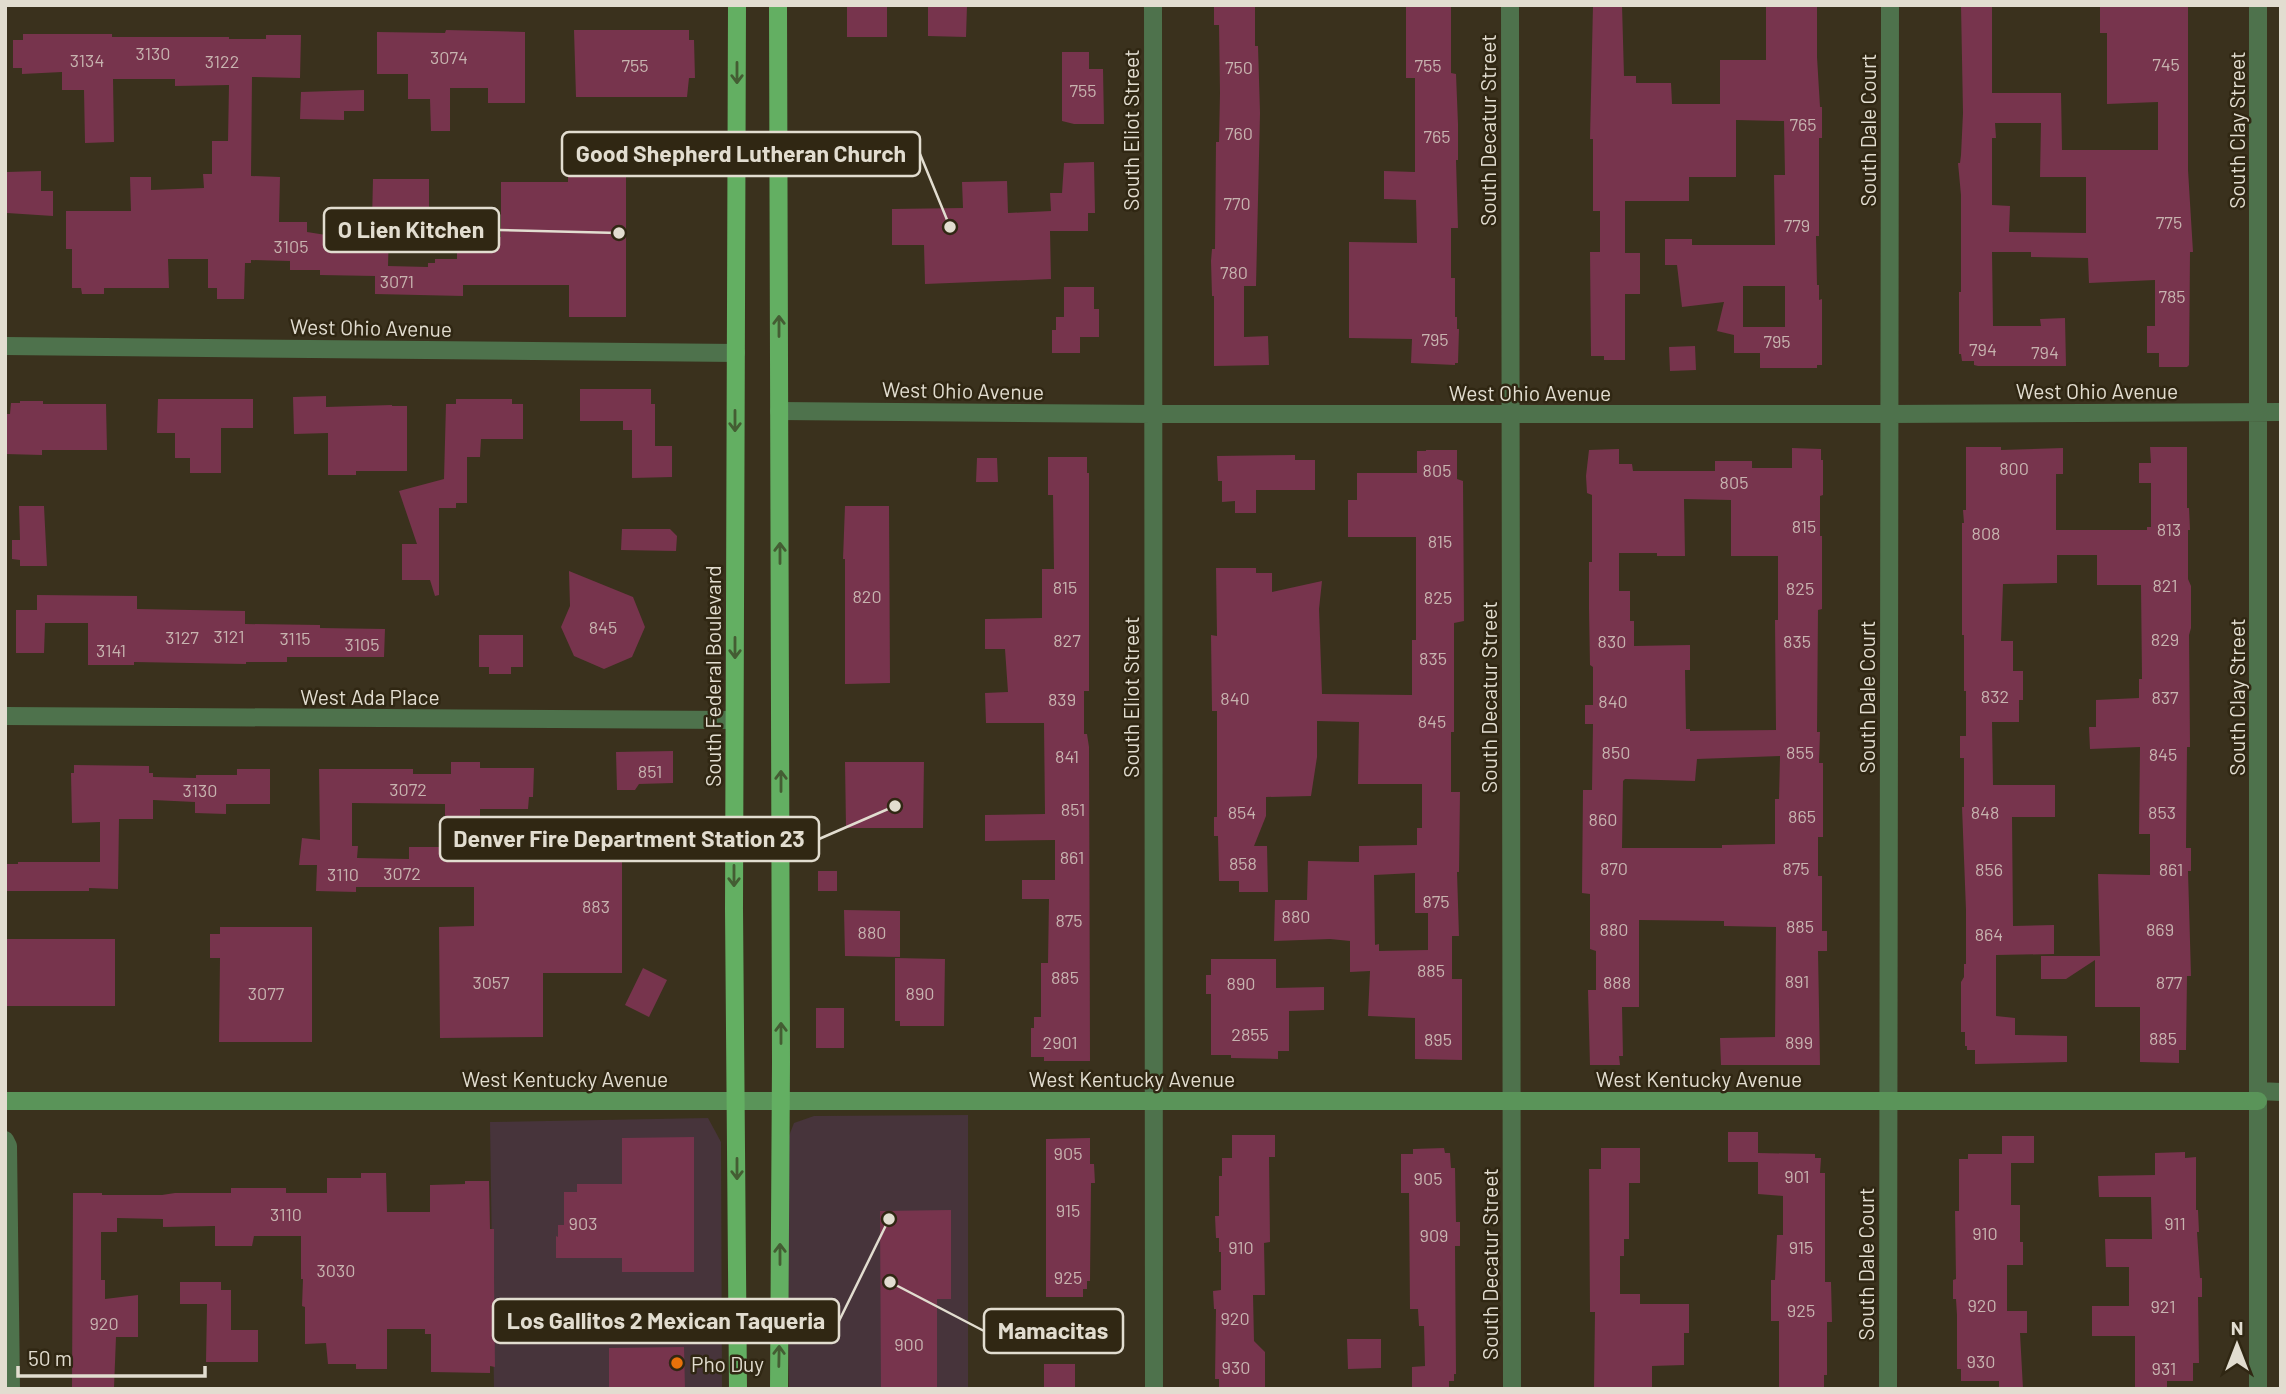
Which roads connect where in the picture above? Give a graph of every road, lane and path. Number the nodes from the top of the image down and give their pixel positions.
1 (737, 5) edge
2 (778, 5) edge
3 (1153, 5) edge
4 (1510, 5) edge
5 (1890, 5) edge
6 (2258, 5) edge
7 (5, 346) edge
8 (736, 353) junction
9 (779, 411) junction
10 (2260, 411) junction
11 (2281, 412) edge
12 (1153, 414) junction
13 (1510, 414) junction
14 (1889, 414) junction
15 (5, 716) edge
16 (734, 720) junction
17 (2281, 1092) edge
18 (2258, 1096) junction
19 (5, 1101) edge
20 (737, 1101) junction
21 (782, 1101) junction
22 (1153, 1101) junction
23 (1511, 1101) junction
24 (1888, 1101) junction
25 (5, 1140) edge
26 (11, 1389) edge
27 (738, 1389) edge
28 (779, 1389) edge
29 (1153, 1389) edge
30 (1512, 1389) edge
31 (1888, 1389) edge
32 (2258, 1389) edge

1 -> 8 main road, South Federal Boulevard
9 -> 2 main road
3 - 12 street, South Eliot Street
4 - 13 street, South Decatur Street
5 - 14 street, South Dale Court
6 - 10 street, South Clay Street
7 - 8 street, West Ohio Avenue
8 -> 16 main road, South Federal Boulevard
9 - 12 street, West Ohio Avenue
21 -> 9 main road
10 - 11 street, West Ohio Avenue
10 - 14 street, West Ohio Avenue
10 - 18 street, South Clay Street
12 - 13 street, West Ohio Avenue
12 - 22 street, South Eliot Street
13 - 14 street, West Ohio Avenue
13 - 23 street, South Decatur Street
14 - 24 street, South Dale Court
15 - 16 street, West Ada Place
16 -> 20 main road, South Federal Boulevard
17 - 18 street, West Kentucky Avenue
18 - 24 street, West Kentucky Avenue
18 - 32 street, South Clay Street
19 - 20 street, West Kentucky Avenue
20 - 21 street, West Kentucky Avenue
20 -> 27 main road, South Federal Boulevard
21 - 22 street, West Kentucky Avenue
28 -> 21 main road
22 - 23 street, West Kentucky Avenue
22 - 29 street, South Eliot Street
23 - 24 street, West Kentucky Avenue
23 - 30 street, South Decatur Street
24 - 31 street, South Dale Court
25 - 26 street

